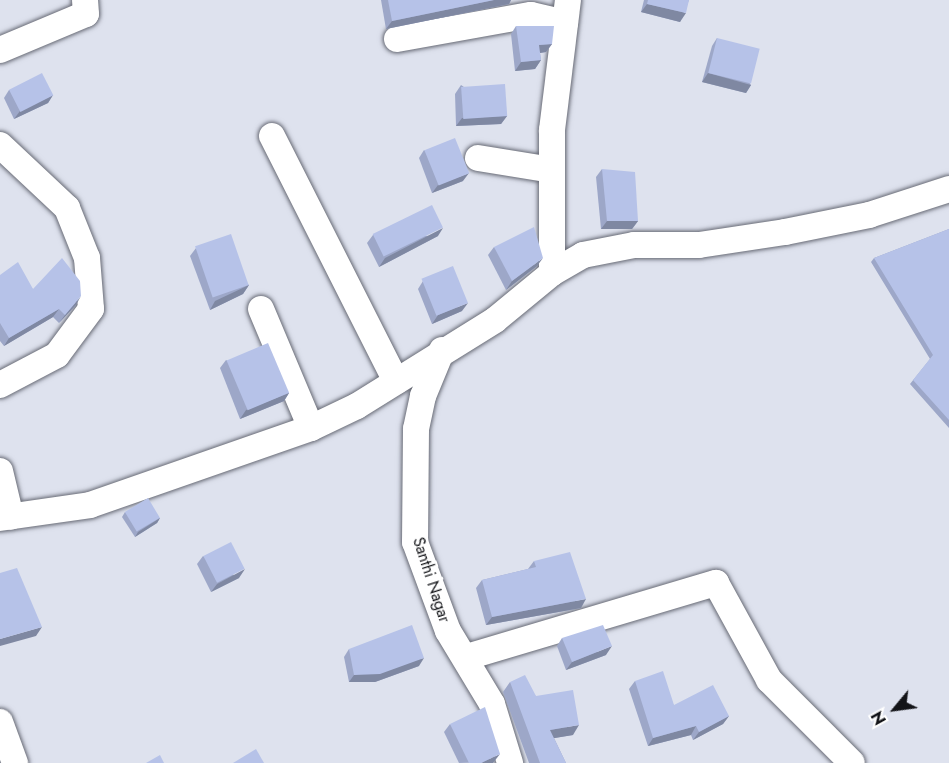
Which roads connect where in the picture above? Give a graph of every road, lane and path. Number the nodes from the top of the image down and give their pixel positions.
1 (85, 0) edge
2 (567, 11) edge
3 (397, 39) dead end
4 (0, 50) edge
5 (272, 136) dead end
6 (0, 145) edge
7 (478, 158) dead end
8 (552, 171) junction
9 (949, 189) edge
10 (552, 273) junction
11 (261, 309) dead end
12 (442, 350) junction
13 (396, 382) junction
14 (0, 385) edge
15 (310, 428) junction
16 (0, 471) edge
17 (6, 518) edge
18 (467, 657) junction
19 (0, 722) edge
20 (15, 763) edge
21 (510, 763) edge
22 (852, 763) edge

1 - 4 street
2 - 3 street
2 - 8 street
5 - 13 street
6 - 14 street
7 - 8 street
8 - 10 street
9 - 10 street
10 - 12 street
11 - 15 street
12 - 13 street
12 - 18 street, Santhi Nagar
13 - 15 street
15 - 17 street
16 - 17 street
18 - 21 street, Santhi Nagar
18 - 22 street
19 - 20 street

